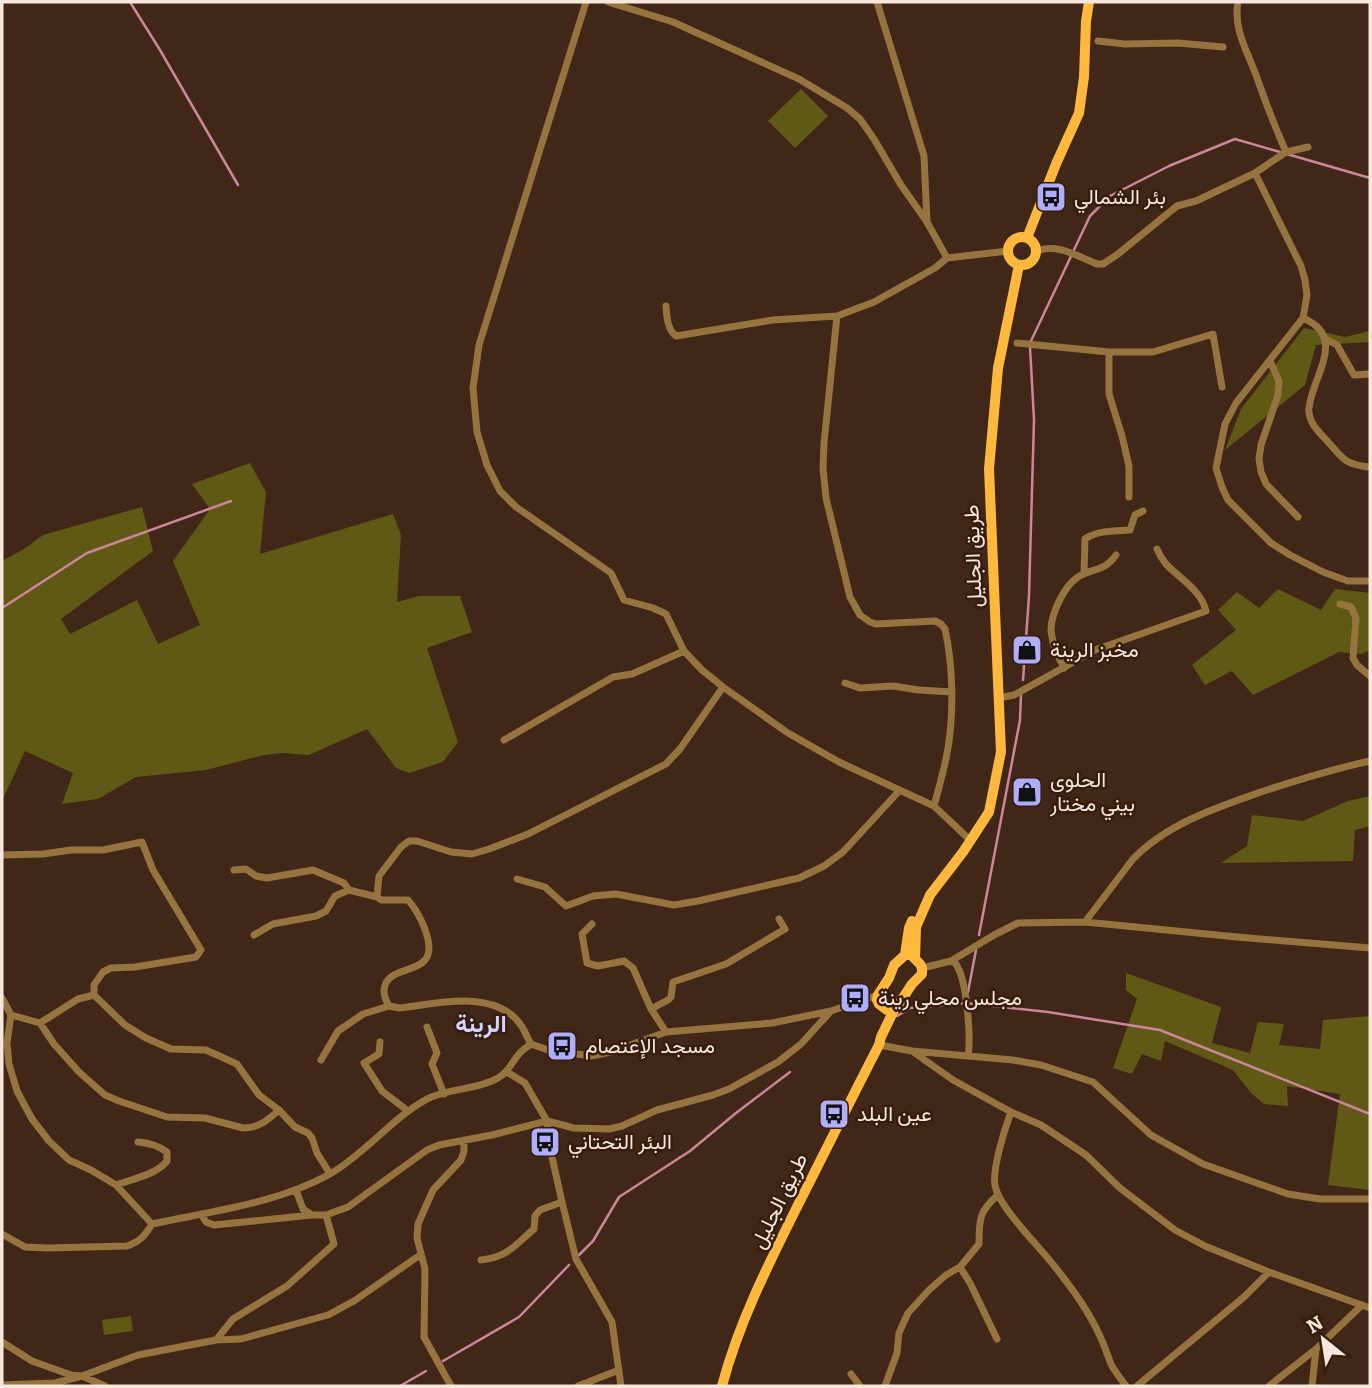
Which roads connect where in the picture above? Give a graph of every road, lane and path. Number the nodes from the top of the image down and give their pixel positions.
1 (586, 2) edge
2 (608, 2) edge
3 (877, 2) edge
4 (1089, 2) edge
5 (1238, 2) edge
6 (1098, 41) dead end
7 (1223, 47) dead end
8 (1308, 147) dead end
9 (1286, 152) junction
10 (1255, 173) junction
11 (927, 222) junction
12 (1027, 238) junction
13 (1008, 251) junction
14 (1037, 251) junction
15 (947, 258) junction
16 (1019, 265) junction
17 (666, 306) dead end
18 (836, 316) junction
19 (1303, 318) junction
20 (1326, 339) junction
21 (1017, 343) dead end
22 (1109, 352) junction
23 (1269, 362) junction
24 (1370, 374) edge
25 (1222, 387) dead end
26 (1368, 467) dead end
27 (1129, 497) dead end
28 (1143, 511) dead end
29 (1298, 517) dead end
30 (1157, 549) dead end
31 (1116, 555) dead end
32 (1084, 574) junction
33 (1370, 581) edge
34 (1340, 604) dead end
35 (684, 651) junction
36 (1064, 668) junction
37 (1370, 676) edge
38 (845, 683) dead end
39 (723, 687) junction
40 (951, 692) junction
41 (999, 698) junction
42 (504, 740) dead end
43 (1370, 761) edge
44 (900, 790) junction
45 (934, 806) junction
46 (970, 840) junction
47 (2, 855) edge
48 (234, 870) dead end
49 (517, 879) dead end
50 (349, 890) junction
51 (377, 897) junction
52 (779, 919) dead end
53 (1084, 922) junction
54 (592, 924) dead end
55 (254, 935) dead end
56 (1370, 948) edge
57 (914, 961) junction
58 (951, 961) junction
59 (94, 995) junction
60 (878, 995) junction
61 (2, 998) edge
62 (389, 1006) junction
63 (882, 1007) junction
64 (651, 1009) junction
65 (895, 1009) junction
66 (831, 1011) junction
67 (12, 1015) junction
68 (40, 1023) junction
69 (427, 1027) dead end
70 (666, 1032) junction
71 (880, 1041) junction
72 (380, 1042) dead end
73 (531, 1044) junction
74 (912, 1051) junction
75 (968, 1056) junction
76 (321, 1060) dead end
77 (508, 1072) junction
78 (444, 1094) junction
79 (279, 1110) junction
80 (408, 1111) junction
81 (1011, 1112) junction
82 (547, 1121) junction
83 (464, 1140) junction
84 (138, 1142) dead end
85 (330, 1174) junction
86 (116, 1185) junction
87 (296, 1190) junction
88 (998, 1195) junction
89 (1370, 1199) edge
90 (562, 1202) junction
91 (201, 1214) junction
92 (312, 1215) junction
93 (326, 1215) junction
94 (152, 1224) junction
95 (2, 1234) edge
96 (420, 1255) junction
97 (481, 1260) dead end
98 (960, 1267) junction
99 (1269, 1272) junction
100 (1366, 1306) edge
101 (216, 1339) junction
102 (997, 1339) dead end
103 (2, 1342) edge
104 (1316, 1349) junction
105 (619, 1370) junction
106 (851, 1374) dead end
107 (82, 1376) junction
108 (2, 1385) edge
109 (105, 1386) edge
110 (451, 1386) edge
111 (578, 1386) edge
112 (621, 1386) edge
113 (722, 1386) edge
114 (860, 1386) edge
115 (885, 1386) edge
116 (1126, 1386) edge
117 (1137, 1386) edge
118 (1269, 1386) edge
119 (1312, 1386) edge

1 - 35 street
2 - 11 street
3 - 11 street
4 - 12 main road
5 - 9 street
6 - 7 street
8 - 9 street
9 - 10 street
10 - 14 street
10 - 19 street
11 - 15 street
12 - 13 main road
12 - 14 main road
13 - 15 street
13 - 16 main road
14 - 16 main road
15 - 18 street
16 - 41 main road, طريق الجليل
17 - 18 street
18 - 40 street
19 - 20 street
19 - 23 street
20 - 24 street
20 - 26 street
21 - 22 street
22 - 25 street
22 - 27 street
23 - 29 street
23 - 33 street
28 - 32 street
30 - 36 street
31 - 32 street
32 - 36 street
34 - 37 street
35 - 39 street
35 - 42 street
36 - 41 street
38 - 40 street
39 - 44 street
39 - 51 street
40 - 45 street
41 - 46 main road, طريق الجليل
43 - 53 street
44 - 45 street
44 - 49 street
45 - 46 street
46 - 57 main road, طريق الجليل
47 - 59 street
48 - 50 street
50 - 51 street
50 - 55 street
51 - 62 street
52 - 64 street
53 - 56 street
53 - 58 street
54 - 64 street
57 - 58 street
57 - 60 main road
57 - 65 main road, طريق الجليل
58 - 75 street
59 - 68 street
59 - 79 street
60 - 63 main road
60 - 66 street
61 - 67 street
62 - 73 street
62 - 76 street
63 - 65 main road
63 - 71 main road, طريق الجليل
64 - 70 street
65 - 71 main road, طريق الجليل
66 - 70 street
66 - 82 street
67 - 68 street
67 - 86 street
68 - 79 street
69 - 78 street
70 - 73 street
71 - 74 street
71 - 113 main road, طريق الجليل
72 - 80 street
73 - 77 street
74 - 75 street
74 - 81 street
75 - 89 street
77 - 78 street
77 - 82 street
78 - 80 street
79 - 85 street
80 - 85 street
81 - 88 street
81 - 99 street
82 - 83 street
82 - 90 street
83 - 93 street
83 - 96 street
84 - 86 street
85 - 87 street
86 - 94 street
87 - 91 street
87 - 92 street
88 - 98 street
88 - 116 street
90 - 97 street
90 - 105 street
91 - 92 street
91 - 94 street
92 - 93 street
93 - 101 street
94 - 95 street
96 - 101 street
96 - 110 street
98 - 102 street
98 - 115 street
99 - 100 street
99 - 117 street
100 - 104 street
101 - 107 street
103 - 107 street
104 - 118 street
104 - 119 street
105 - 111 street
105 - 112 street
106 - 114 street
107 - 108 street
107 - 109 street

